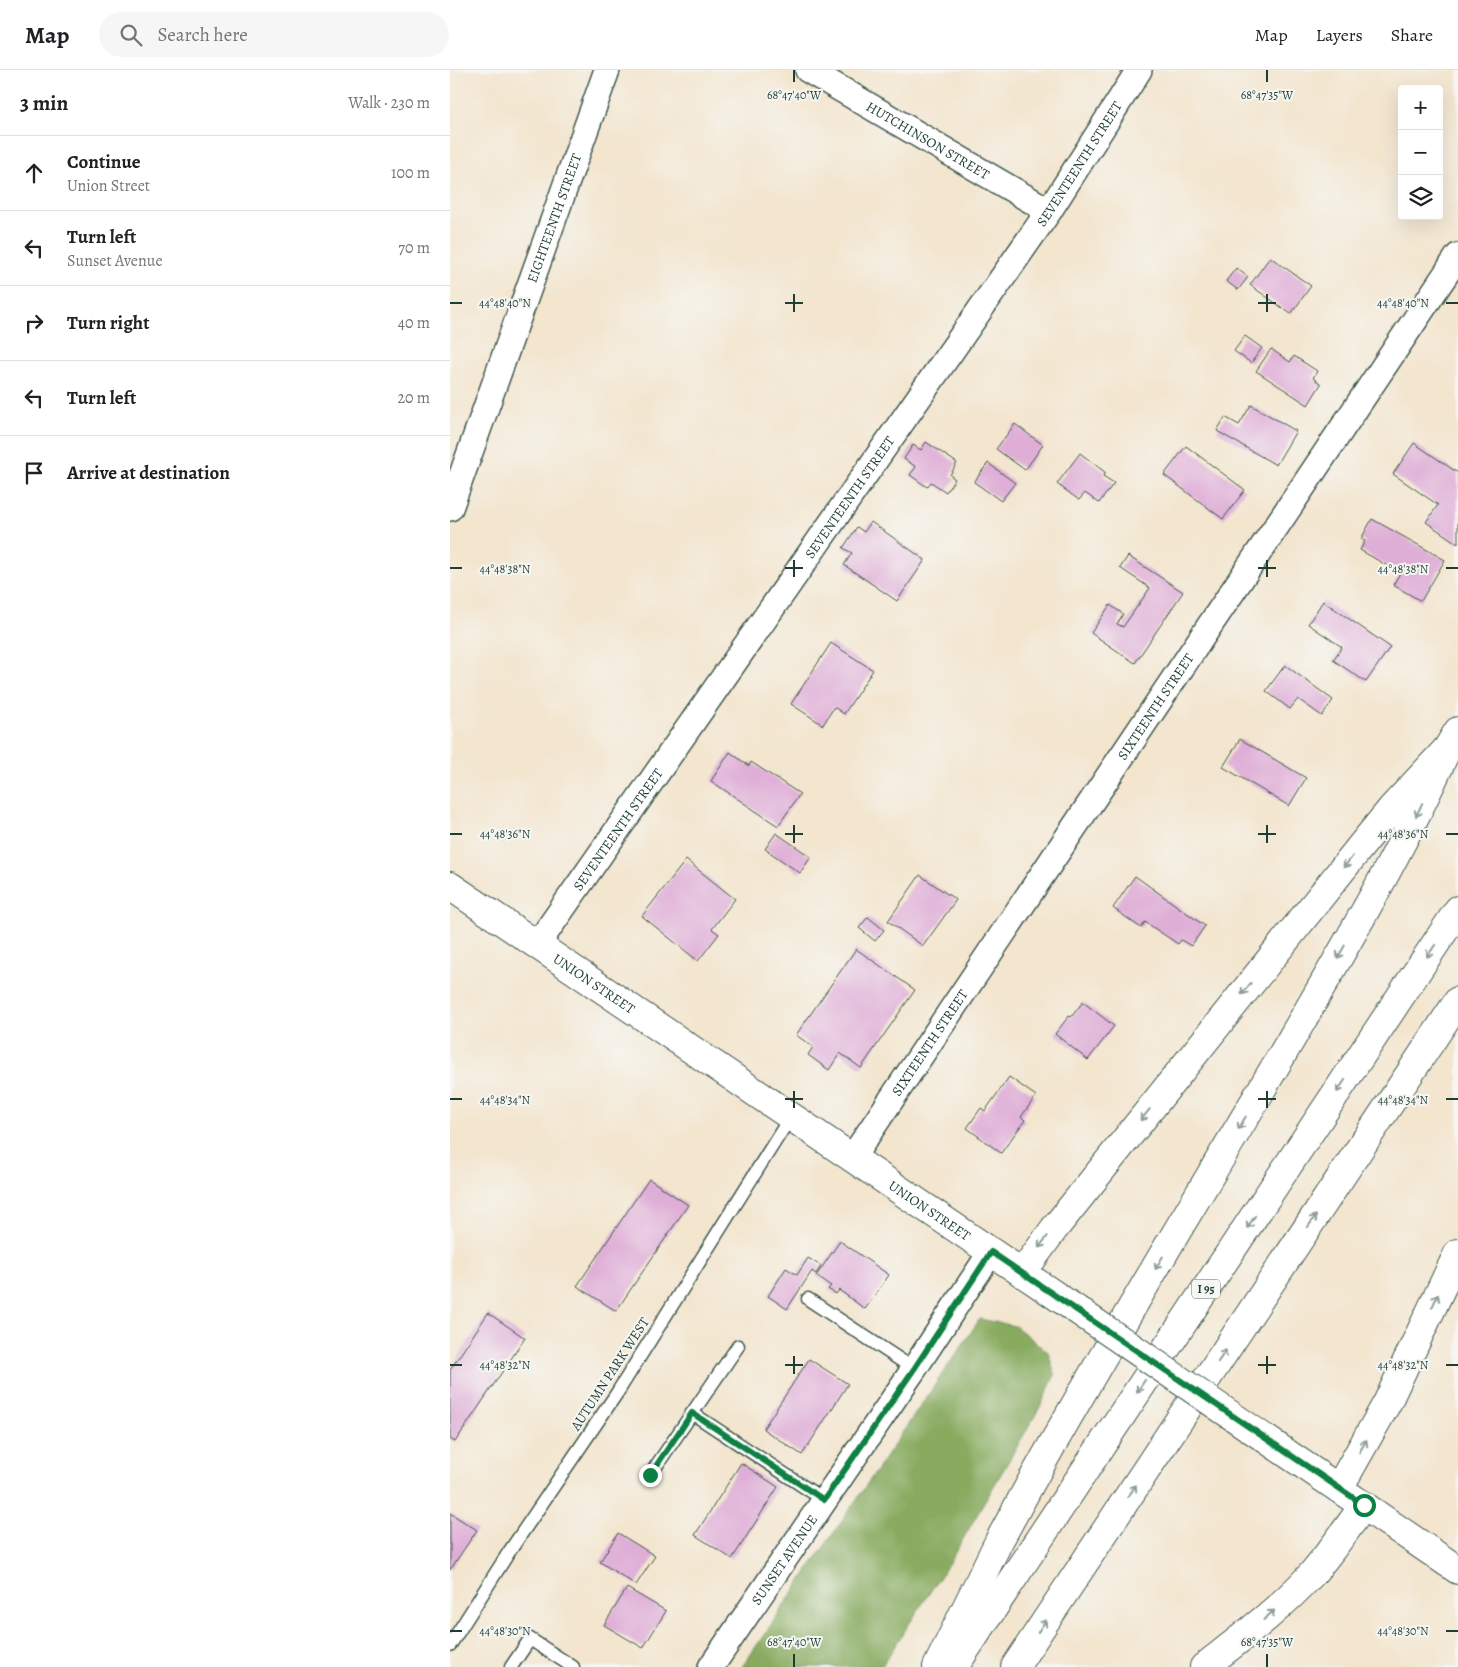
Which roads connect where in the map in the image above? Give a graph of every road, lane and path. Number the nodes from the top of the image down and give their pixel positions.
1 (607, 70) edge
2 (808, 70) edge
3 (1139, 70) edge
4 (1048, 211) junction
5 (1458, 256) edge
6 (450, 508) edge
7 (1452, 740) edge
8 (450, 886) edge
9 (1458, 910) edge
10 (538, 945) junction
11 (1458, 1001) edge
12 (791, 1116) junction
13 (852, 1158) junction
14 (991, 1252) junction
15 (1458, 1252) edge
16 (1022, 1273) junction
17 (808, 1300) dead end
18 (738, 1346) dead end
19 (914, 1369) junction
20 (692, 1413) junction
21 (650, 1475) dead end
22 (1339, 1488) junction
23 (824, 1500) junction
24 (1364, 1505) junction
25 (1458, 1570) edge
26 (450, 1645) edge
27 (511, 1667) edge
28 (573, 1667) edge
29 (711, 1667) edge
30 (937, 1667) edge
31 (954, 1667) edge
32 (1014, 1667) edge
33 (1204, 1667) edge

1 - 6 street, EIGHTEENTH STREET
2 - 4 street, HUTCHINSON STREET
3 - 4 street, SEVENTEENTH STREET
4 - 10 street, SEVENTEENTH STREET
5 - 13 street, SIXTEENTH STREET
7 -> 16 main road
7 -> 30 main road
8 - 10 main road, UNION STREET
9 -> 31 main road, I 95
10 - 12 main road, UNION STREET
32 -> 11 main road
12 - 13 main road, UNION STREET
12 - 26 lane, AUTUMN PARK WEST
13 - 14 main road, UNION STREET
14 - 16 main road, UNION STREET
14 - 19 street, SUNSET AVENUE
22 -> 15 main road
16 - 22 main road, UNION STREET, bridge
17 - 19 lane
18 - 20 lane
19 - 23 street, SUNSET AVENUE
20 - 21 lane
20 - 23 lane
22 - 24 main road, UNION STREET
23 - 29 street, SUNSET AVENUE
24 - 25 main road, UNION STREET
33 -> 24 main road
27 - 28 lane

